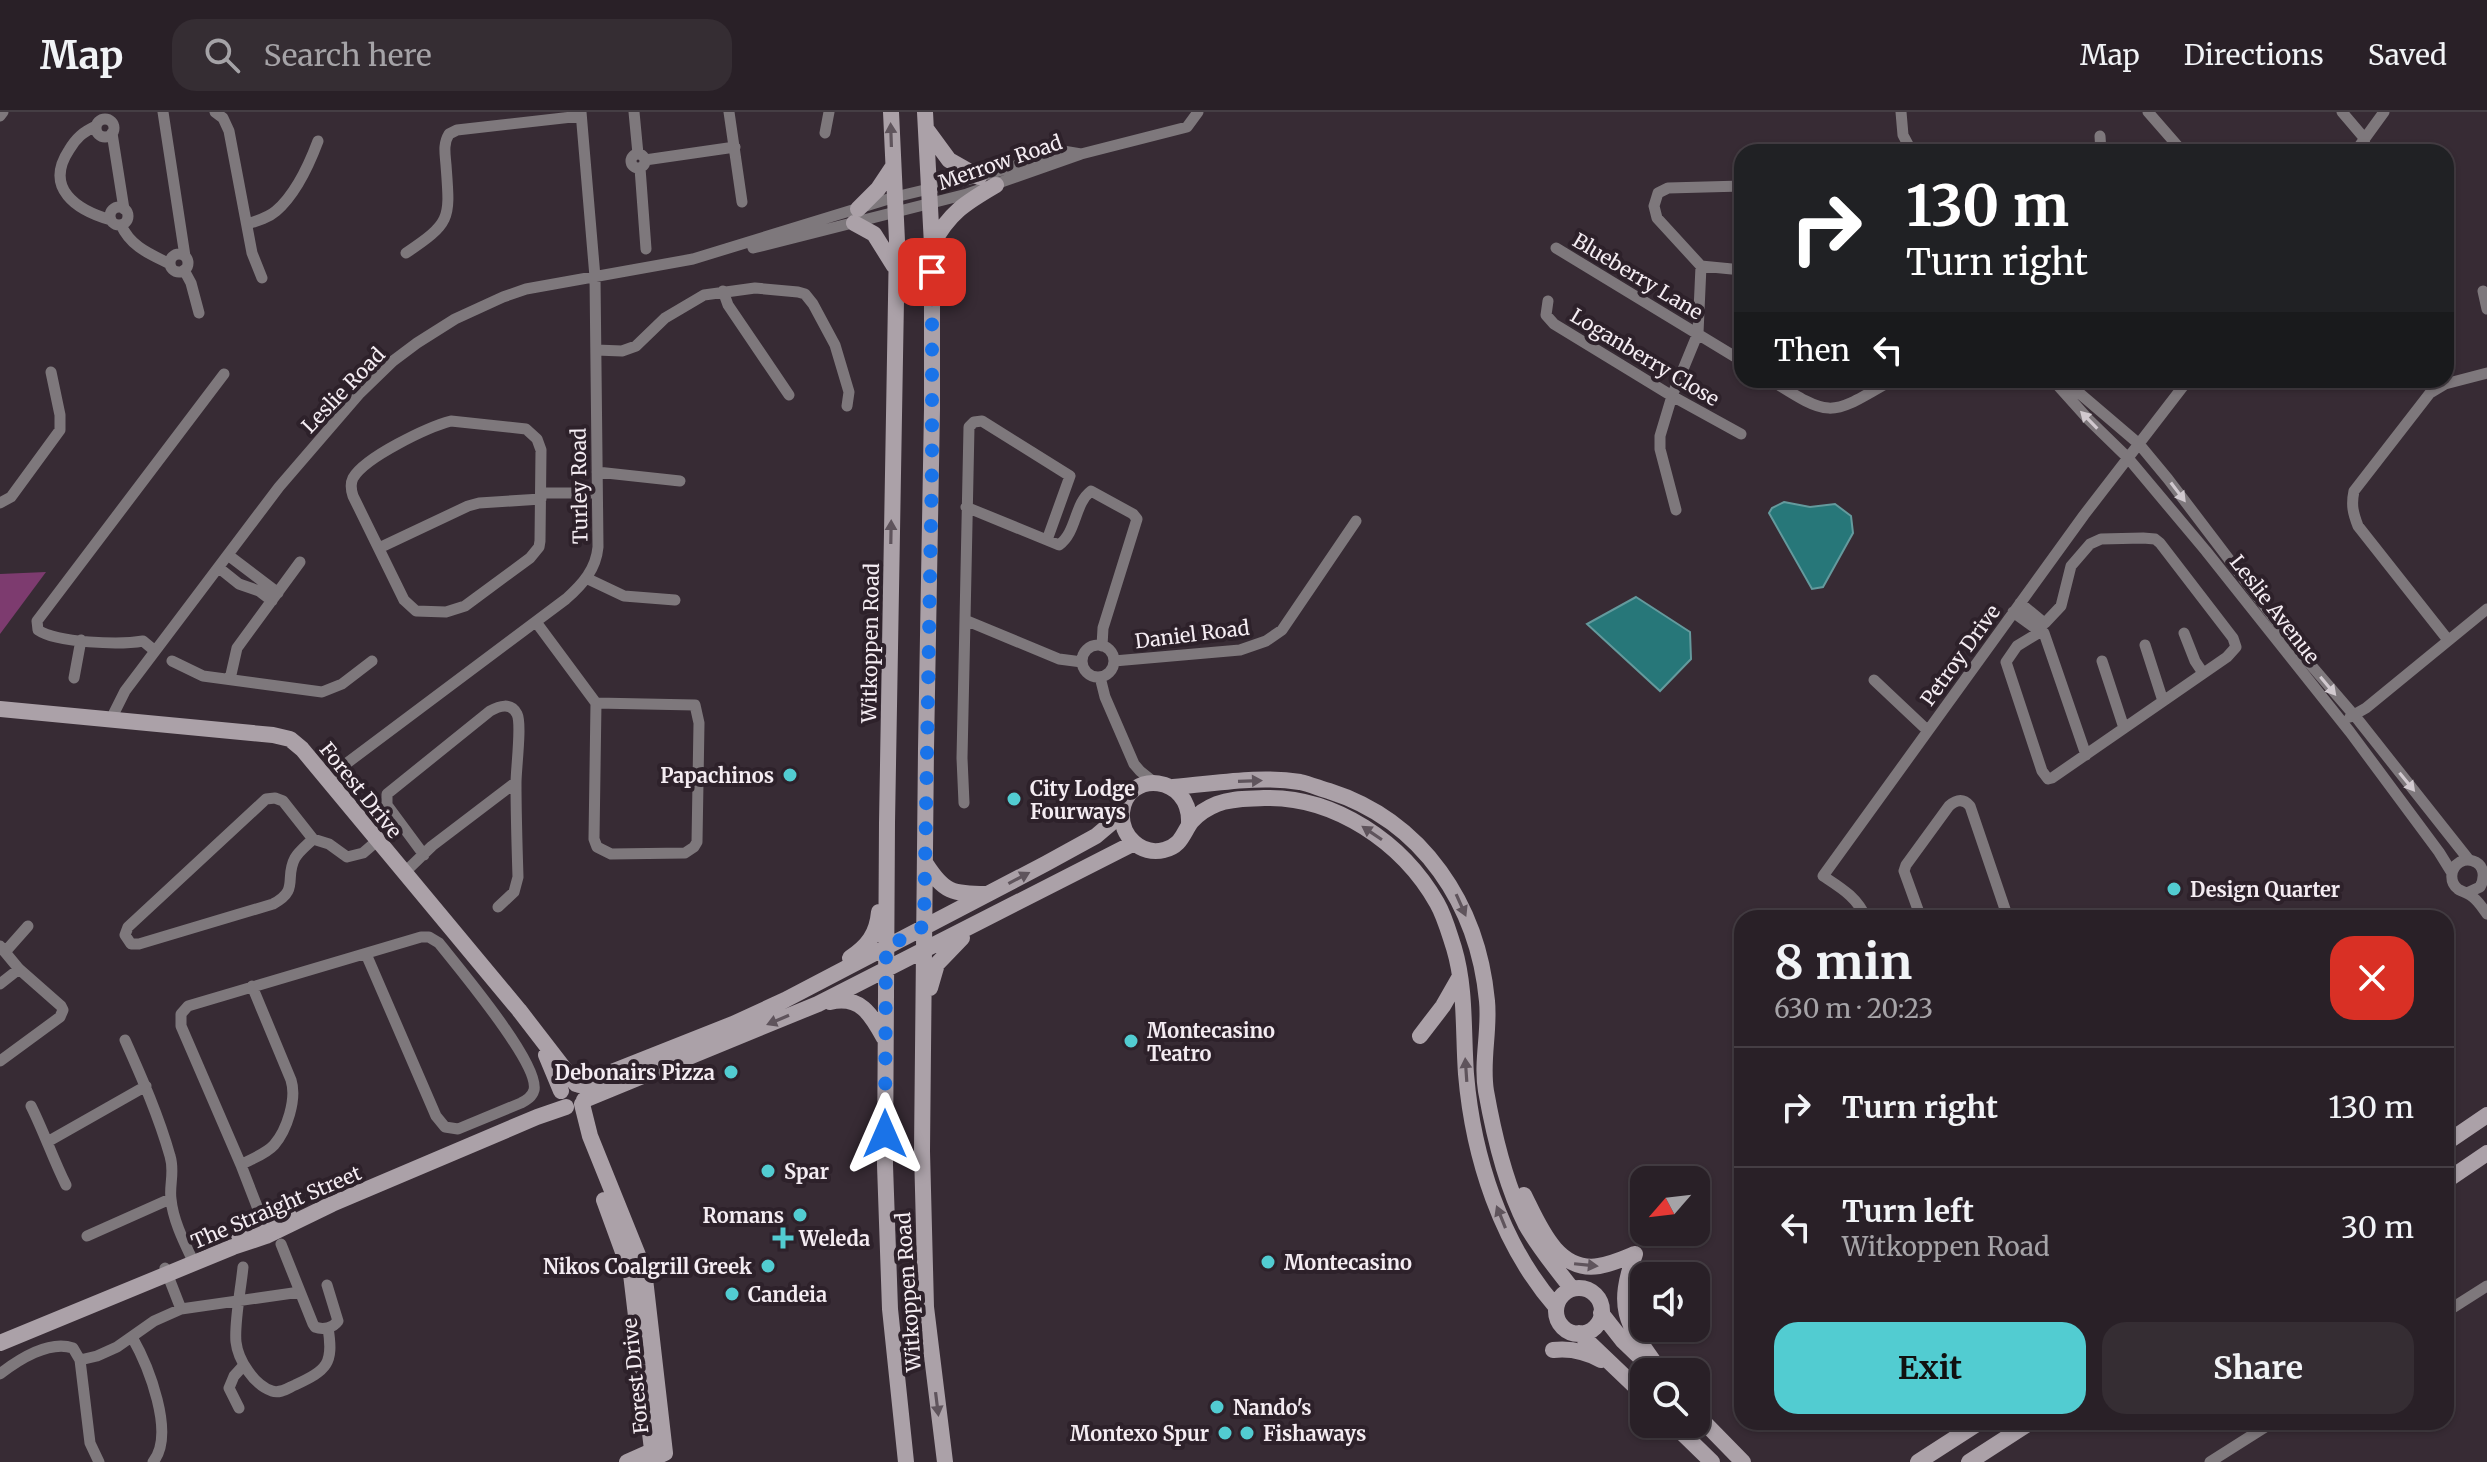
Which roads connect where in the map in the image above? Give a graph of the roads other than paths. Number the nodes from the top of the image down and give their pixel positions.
1 (163, 112) edge
2 (215, 112) edge
3 (634, 112) edge
4 (729, 112) edge
5 (829, 112) edge
6 (891, 112) edge
7 (1198, 112) edge
8 (1901, 112) edge
9 (2148, 112) edge
10 (2342, 112) edge
11 (2384, 112) edge
12 (581, 114) edge
13 (102, 119) edge
14 (926, 120) edge
15 (825, 133) dead end
16 (2100, 136) dead end
17 (2365, 139) junction
18 (318, 141) dead end
19 (1908, 144) edge
20 (2100, 144) edge
21 (2176, 144) edge
22 (2361, 144) edge
23 (735, 147) junction
24 (1081, 154) junction
25 (641, 160) junction
26 (892, 168) junction
27 (979, 177) junction
28 (996, 185) junction
29 (1734, 186) edge
30 (929, 197) junction
31 (742, 202) dead end
32 (896, 205) junction
33 (856, 216) junction
34 (116, 222) junction
35 (247, 224) junction
36 (932, 245) junction
37 (1556, 248) dead end
38 (646, 249) dead end
39 (406, 253) dead end
40 (185, 256) junction
41 (170, 264) junction
42 (1701, 266) junction
43 (184, 270) junction
44 (897, 271) junction
45 (1734, 272) edge
46 (595, 277) junction
47 (262, 278) dead end
48 (723, 291) junction
49 (2483, 291) dead end
50 (1548, 301) dead end
51 (2487, 309) edge
52 (199, 313) dead end
53 (1698, 333) junction
54 (596, 350) junction
55 (1734, 356) edge
56 (51, 372) dead end
57 (2487, 373) edge
58 (224, 374) dead end
59 (2454, 382) edge
60 (1783, 388) edge
61 (1878, 388) edge
62 (2060, 388) edge
63 (2073, 388) edge
64 (2182, 388) edge
65 (2438, 388) edge
66 (789, 395) dead end
67 (1672, 396) junction
68 (847, 406) dead end
69 (1741, 434) dead end
70 (2139, 444) junction
71 (2128, 458) junction
72 (597, 472) junction
73 (1070, 476) junction
74 (680, 481) dead end
75 (1091, 491) junction
76 (597, 493) junction
77 (541, 496) junction
78 (0, 503) edge
79 (966, 507) junction
80 (1676, 510) dead end
81 (1356, 521) dead end
82 (1047, 540) junction
83 (379, 548) junction
84 (228, 555) junction
85 (300, 562) dead end
86 (219, 568) junction
87 (586, 578) junction
88 (275, 597) junction
89 (675, 600) dead end
90 (2017, 608) junction
91 (2487, 609) edge
92 (965, 620) junction
93 (536, 622) junction
94 (2042, 628) junction
95 (2184, 633) dead end
96 (81, 640) junction
97 (2448, 640) junction
98 (2145, 645) dead end
99 (1102, 646) junction
100 (155, 651) junction
101 (172, 661) dead end
102 (372, 661) dead end
103 (1114, 661) junction
104 (2102, 661) dead end
105 (1082, 662) junction
106 (2203, 673) junction
107 (1100, 677) junction
108 (74, 678) dead end
109 (230, 679) junction
110 (1874, 680) dead end
111 (2163, 701) junction
112 (596, 703) junction
113 (0, 709) edge
114 (2356, 718) junction
115 (114, 721) junction
116 (2124, 728) junction
117 (2346, 728) junction
118 (1927, 730) junction
119 (2086, 755) junction
120 (1134, 764) junction
121 (327, 778) junction
122 (516, 782) junction
123 (1156, 783) junction
124 (1173, 787) junction
125 (1128, 797) junction
126 (964, 803) dead end
127 (1122, 814) junction
128 (887, 823) junction
129 (1189, 823) junction
130 (374, 837) junction
131 (313, 839) junction
132 (1134, 843) junction
133 (426, 850) junction
134 (2469, 860) junction
135 (925, 862) junction
136 (400, 869) junction
137 (2452, 873) junction
138 (2485, 882) edge
139 (2467, 893) junction
140 (988, 894) junction
141 (498, 907) dead end
142 (1862, 910) edge
143 (1918, 910) edge
144 (2005, 910) edge
145 (2487, 914) edge
146 (978, 924) junction
147 (28, 926) dead end
148 (924, 926) junction
149 (886, 948) junction
150 (2, 949) edge
151 (924, 951) junction
152 (366, 954) junction
153 (19, 969) junction
154 (886, 971) junction
155 (1459, 978) junction
156 (0, 984) edge
157 (252, 986) junction
158 (785, 1000) junction
159 (818, 1004) junction
160 (923, 1018) junction
161 (1420, 1036) dead end
162 (885, 1039) junction
163 (125, 1040) dead end
164 (0, 1061) edge
165 (146, 1086) junction
166 (572, 1097) junction
167 (31, 1106) dead end
168 (2487, 1112) edge
169 (2454, 1138) edge
170 (1497, 1139) junction
171 (49, 1141) junction
172 (2487, 1153) edge
173 (241, 1165) junction
174 (2454, 1176) edge
175 (66, 1185) dead end
176 (170, 1199) junction
177 (270, 1235) junction
178 (87, 1236) dead end
179 (192, 1259) junction
180 (243, 1267) dead end
181 (166, 1271) junction
182 (327, 1285) dead end
183 (2487, 1286) edge
184 (1572, 1289) junction
185 (300, 1292) junction
186 (240, 1302) junction
187 (1556, 1307) junction
188 (2454, 1307) edge
189 (181, 1309) junction
190 (1601, 1313) junction
191 (328, 1328) junction
192 (1579, 1333) junction
193 (0, 1336) edge
194 (132, 1337) junction
195 (0, 1343) edge
196 (1553, 1350) dead end
197 (1640, 1358) edge
198 (1652, 1358) edge
199 (80, 1360) junction
200 (244, 1365) junction
201 (0, 1374) edge
202 (1622, 1374) junction
203 (1630, 1382) edge
204 (239, 1408) dead end
205 (1710, 1428) edge
206 (1968, 1430) edge
207 (2019, 1430) edge
208 (2260, 1430) edge
209 (1687, 1438) edge
210 (657, 1457) edge
211 (99, 1462) edge
212 (153, 1462) edge
213 (627, 1462) edge
214 (906, 1462) edge
215 (945, 1462) edge
216 (1712, 1462) edge
217 (1743, 1462) edge
218 (1918, 1462) edge
219 (1969, 1462) edge
220 (2210, 1462) edge

1 - 40 street
2 - 35 street
3 - 25 street
4 - 23 street
5 - 15 street
26 -> 6 street, Witkoppen Road
7 - 24 street, Merrow Road
8 - 19 street
9 - 21 street
10 - 17 street
11 - 17 street
12 - 39 street
12 - 46 street, Turley Road
13 - 34 street
13 - 34 street
14 - 27 street
14 - 30 street, Witkoppen Road
16 - 20 street
17 - 22 street
18 - 35 street
23 - 25 street
23 - 31 street
24 - 27 street, Merrow Road
24 - 28 street, Merrow Road
25 - 38 street
26 - 32 street, Witkoppen Road
26 - 33 street
27 - 30 street, Merrow Road
28 - 30 street, Merrow Road
28 - 36 street
29 - 42 street
30 - 32 street, Leslie Road
30 - 36 street, Witkoppen Road
32 - 33 street, Leslie Road
32 - 44 street, Witkoppen Road
33 - 44 street
33 - 46 street, Leslie Road
34 - 41 street
35 - 47 street
36 - 135 street, Witkoppen Road
37 - 53 street, Blueberry Lane
40 - 41 street
40 - 43 street
41 - 43 street
42 - 45 street
42 - 53 street
43 - 52 street
128 -> 44 street, Witkoppen Road
46 - 54 street, Turley Road
46 - 84 street, Leslie Road
48 - 54 street
48 - 66 street
48 - 68 street
49 - 51 street
50 - 67 street, Loganberry Close
53 - 55 street, Blueberry Lane
53 - 67 street
54 - 72 street, Turley Road
56 - 78 street
57 - 59 street
58 - 96 street
60 - 61 street
71 -> 62 street, Leslie Avenue
63 - 70 street, Leslie Avenue
64 - 70 street, Petroy Drive
65 - 97 street
67 - 69 street, Loganberry Close
67 - 80 street
70 - 71 street, Petroy Drive
70 -> 114 street, Leslie Avenue
71 - 90 street, Petroy Drive
71 - 117 street, Leslie Avenue
72 - 74 street
72 - 76 street, Turley Road
73 - 75 street
73 - 79 street
73 - 82 street
75 - 82 street
75 - 99 street
76 - 77 street
76 - 87 street, Turley Road
77 - 83 street
77 - 83 street
77 - 83 street
79 - 82 street
79 - 92 street
81 - 103 street, Daniel Road
84 - 86 street, Leslie Road
84 - 88 street
85 - 88 street
86 - 88 street
86 - 100 street, Leslie Road
87 - 89 street
87 - 93 street
88 - 109 street
90 - 94 street
90 - 118 street, Petroy Drive
91 - 97 street
92 - 105 street
92 - 126 street
93 - 112 street
93 - 121 street
94 - 106 street
94 - 119 street
94 - 119 street
95 - 106 street
96 - 100 street
96 - 108 street
97 - 114 street
98 - 111 street
99 - 103 street
99 - 105 street
100 - 115 street, Leslie Road
101 - 109 street
102 - 109 street
103 - 107 street
104 - 116 street
105 - 107 street
106 - 111 street
107 - 120 street
110 - 118 street
111 - 116 street
112 - 112 street
113 - 115 street, Forest Drive
114 - 117 street
114 -> 134 street, Leslie Avenue
115 - 121 street, Forest Drive
116 - 119 street
117 - 137 street, Leslie Avenue
118 - 142 street, Petroy Drive
120 - 123 street
120 - 125 street
121 - 130 street, Forest Drive
122 - 133 street
122 - 133 street
122 - 141 street
123 - 124 street
123 - 125 street
124 - 129 street
124 -> 170 street
125 - 127 street
127 - 132 street
140 -> 127 street, The Straight Street
128 - 149 street, Witkoppen Road
128 - 158 street
129 - 132 street
155 -> 129 street
130 - 131 street
130 - 136 street, Forest Drive
131 - 131 street
132 - 146 street
133 - 136 street
134 - 137 street
134 - 138 street
135 - 140 street
135 - 148 street, Witkoppen Road
136 - 166 street, Forest Drive
137 - 139 street
138 - 139 street
139 - 145 street
140 - 148 street, The Straight Street
143 - 144 street
146 - 151 street, The Straight Street
146 - 160 street
147 - 150 street
148 - 149 street, The Straight Street
148 - 151 street, Witkoppen Road
149 - 154 street, Witkoppen Road
149 - 158 street, The Straight Street
150 - 153 street
151 - 154 street, The Straight Street
151 - 160 street, Witkoppen Road
152 - 152 street
152 - 157 street
153 - 156 street
153 - 164 street
154 - 159 street, The Straight Street
154 - 162 street, Witkoppen Road
155 - 161 street
187 -> 155 street
157 - 173 street
157 - 173 street
158 - 166 street, The Straight Street
159 - 162 street
159 -> 166 street, The Straight Street
160 -> 215 street, Witkoppen Road
162 - 214 street, Witkoppen Road
163 - 165 street
165 - 171 street
165 - 176 street
166 - 177 street, The Straight Street
166 - 210 street, Forest Drive
167 - 171 street
168 - 169 street
170 - 184 street
170 -> 198 street
171 - 175 street
172 - 174 street
173 - 177 street
176 - 178 street
176 - 179 street
177 - 179 street, The Straight Street
177 - 185 street
179 - 181 street, The Straight Street
180 - 186 street
181 - 189 street
181 - 193 street, The Straight Street
181 - 195 street, The Straight Street
182 - 191 street
183 - 188 street
184 - 187 street
184 - 190 street
185 - 186 street
185 - 191 street
186 - 189 street
186 - 200 street
187 - 192 street
189 - 194 street
190 - 192 street
190 - 197 street
191 - 200 street
192 - 202 street
194 - 199 street
194 - 212 street
196 - 202 street
199 - 201 street
199 - 211 street
200 - 204 street
202 - 203 street
205 - 217 street
206 - 218 street
207 - 219 street
208 - 220 street
209 - 216 street
210 - 213 street

